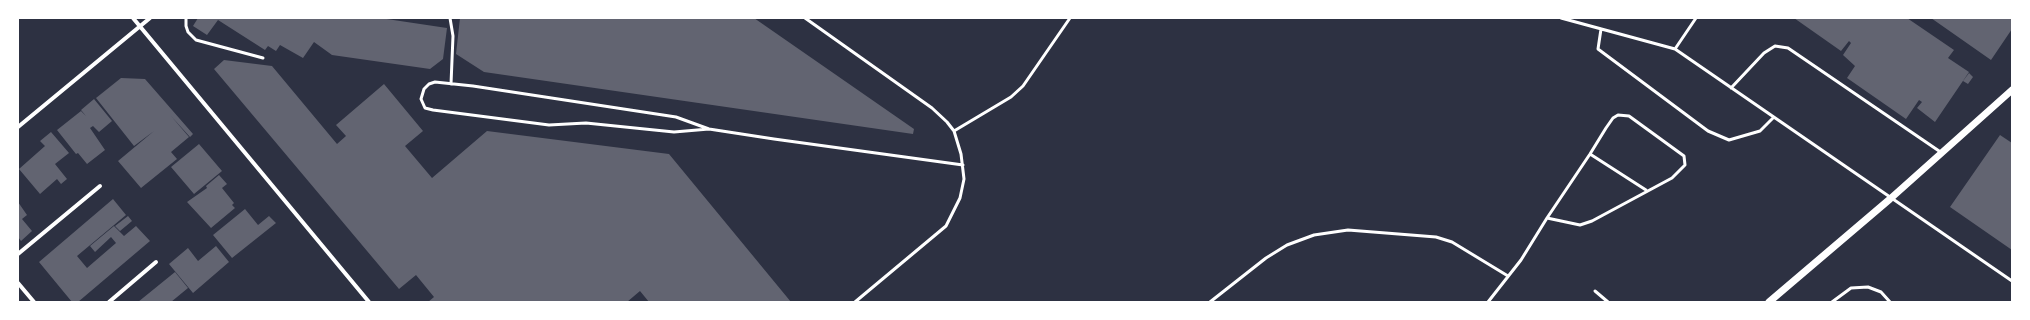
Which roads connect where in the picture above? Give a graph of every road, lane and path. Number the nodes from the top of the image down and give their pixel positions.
1 (133, 18) edge
2 (150, 18) edge
3 (186, 18) edge
4 (450, 18) edge
5 (805, 18) edge
6 (1070, 18) edge
7 (1561, 18) edge
8 (1696, 18) edge
9 (140, 26) junction
10 (1601, 29) junction
11 (1675, 49) junction
12 (263, 58) dead end
13 (451, 84) junction
14 (1731, 88) junction
15 (2012, 90) edge
16 (1773, 118) junction
17 (18, 127) edge
18 (709, 129) junction
19 (954, 131) junction
20 (1942, 153) junction
21 (1590, 154) junction
22 (963, 165) junction
23 (100, 186) dead end
24 (1646, 190) junction
25 (1890, 199) junction
26 (1547, 218) junction
27 (18, 254) edge
28 (156, 262) dead end
29 (1508, 276) junction
30 (2012, 281) edge
31 (18, 283) edge
32 (1594, 291) dead end
33 (34, 302) edge
34 (109, 302) edge
35 (369, 302) edge
36 (855, 302) edge
37 (1210, 302) edge
38 (1488, 302) edge
39 (1608, 302) edge
40 (1769, 302) edge
41 (1832, 302) edge
42 (1890, 302) edge

1 - 9 street
2 - 9 street
3 - 12 lane
4 - 13 lane
5 - 19 lane
6 - 19 lane
7 - 10 lane
8 - 11 lane
9 - 17 street
9 - 35 street
10 - 11 lane
10 - 16 lane
11 - 14 lane
13 - 18 lane
13 - 18 lane
14 - 16 lane
14 - 20 lane
15 - 20 street
16 - 25 lane
18 - 22 lane
19 - 22 lane
20 - 25 street
21 - 24 lane
21 - 24 lane
21 - 26 lane
22 - 36 lane
23 - 27 street
24 - 26 lane
25 - 30 lane
25 - 40 street
26 - 29 lane
28 - 34 street
29 - 37 lane
29 - 38 lane
31 - 33 street
32 - 39 lane
41 - 42 lane

